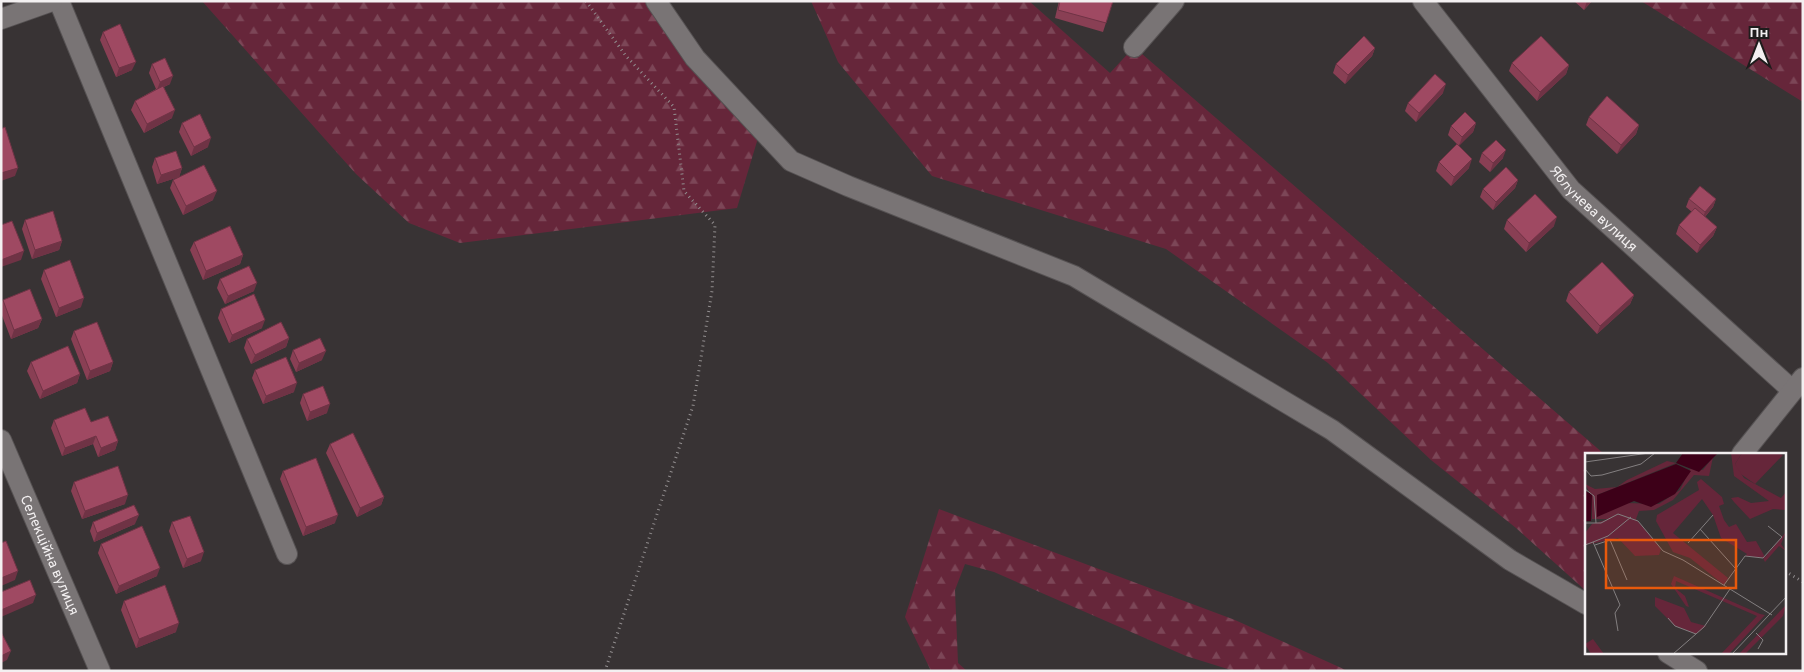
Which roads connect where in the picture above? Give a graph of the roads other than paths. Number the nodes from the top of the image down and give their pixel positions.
1 (52, 1) edge
2 (58, 1) edge
3 (656, 1) edge
4 (1174, 1) edge
5 (1422, 1) edge
6 (1, 20) edge
7 (1134, 47) dead end
8 (1798, 384) edge
9 (1, 440) edge
10 (1743, 453) edge
11 (287, 554) dead end
12 (1585, 603) edge
13 (1670, 654) edge
14 (100, 671) edge
15 (1697, 671) edge

1 - 6 street
2 - 11 street
3 - 12 street
4 - 7 street
5 - 8 street, Яблунева вулиця
8 - 10 street
9 - 14 street, Селекційна вулиця
13 - 15 street

